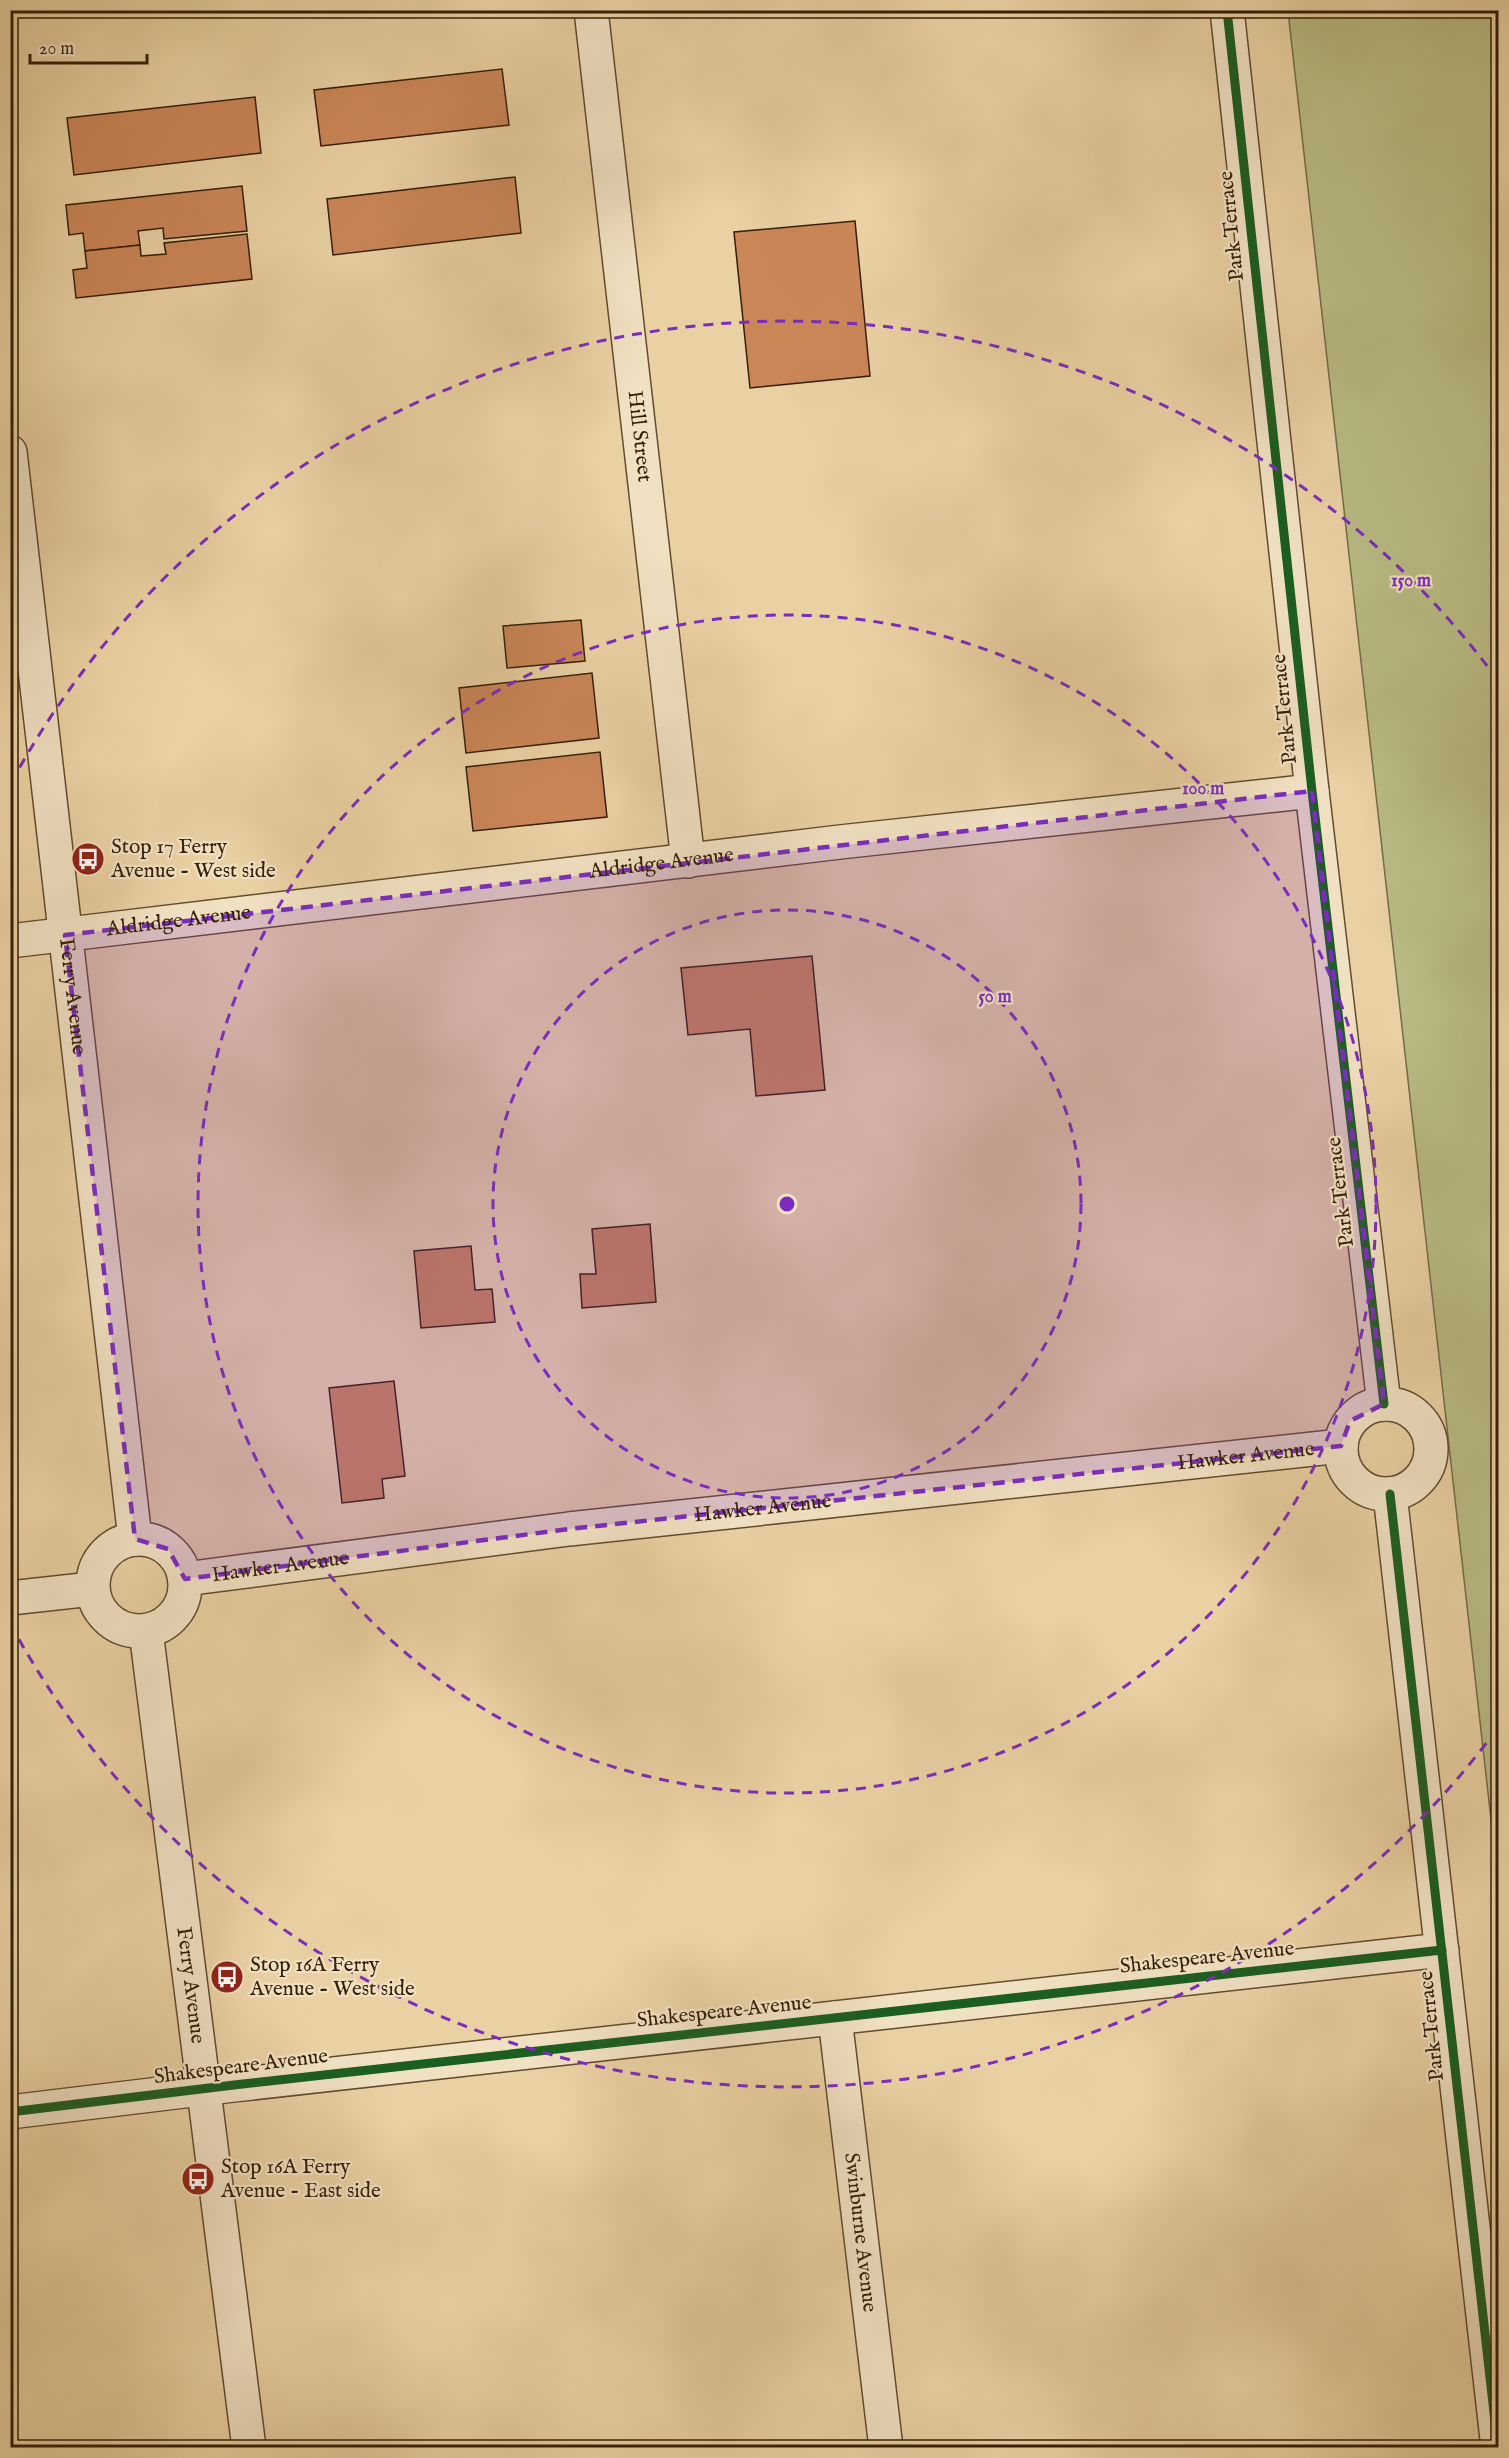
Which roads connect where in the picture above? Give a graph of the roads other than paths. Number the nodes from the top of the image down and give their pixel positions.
1 (591, 10) edge
2 (1227, 10) edge
3 (10, 452) edge
4 (1312, 791) junction
5 (688, 861) junction
6 (65, 934) junction
7 (10, 941) edge
8 (1384, 1404) junction
9 (1341, 1446) junction
10 (1390, 1494) junction
11 (135, 1539) junction
12 (186, 1580) junction
13 (92, 1589) junction
14 (10, 1598) edge
15 (146, 1631) junction
16 (1442, 1950) junction
17 (836, 2018) junction
18 (204, 2089) junction
19 (10, 2112) edge
20 (249, 2448) edge
21 (886, 2448) edge
22 (1498, 2448) edge

1 - 5 street, Hill Street
2 - 4 street, Park Terrace
3 - 6 street, Ferry Avenue
4 - 5 street, Aldridge Avenue
4 - 8 street, Park Terrace
5 - 6 street, Aldridge Avenue
6 - 7 street, Aldridge Avenue
6 - 11 street, Ferry Avenue
8 - 9 street
8 - 10 street
9 - 10 street
9 - 12 street, Hawker Avenue
10 - 16 street, Park Terrace
11 - 12 street
11 - 13 street
12 - 15 street
13 - 14 street
13 - 15 street
15 - 18 street, Ferry Avenue
16 - 17 street, Shakespeare Avenue
16 - 22 street, Park Terrace
17 - 18 street, Shakespeare Avenue
17 - 21 street, Swinburne Avenue
18 - 19 street, Shakespeare Avenue
18 - 20 street, Ferry Avenue

